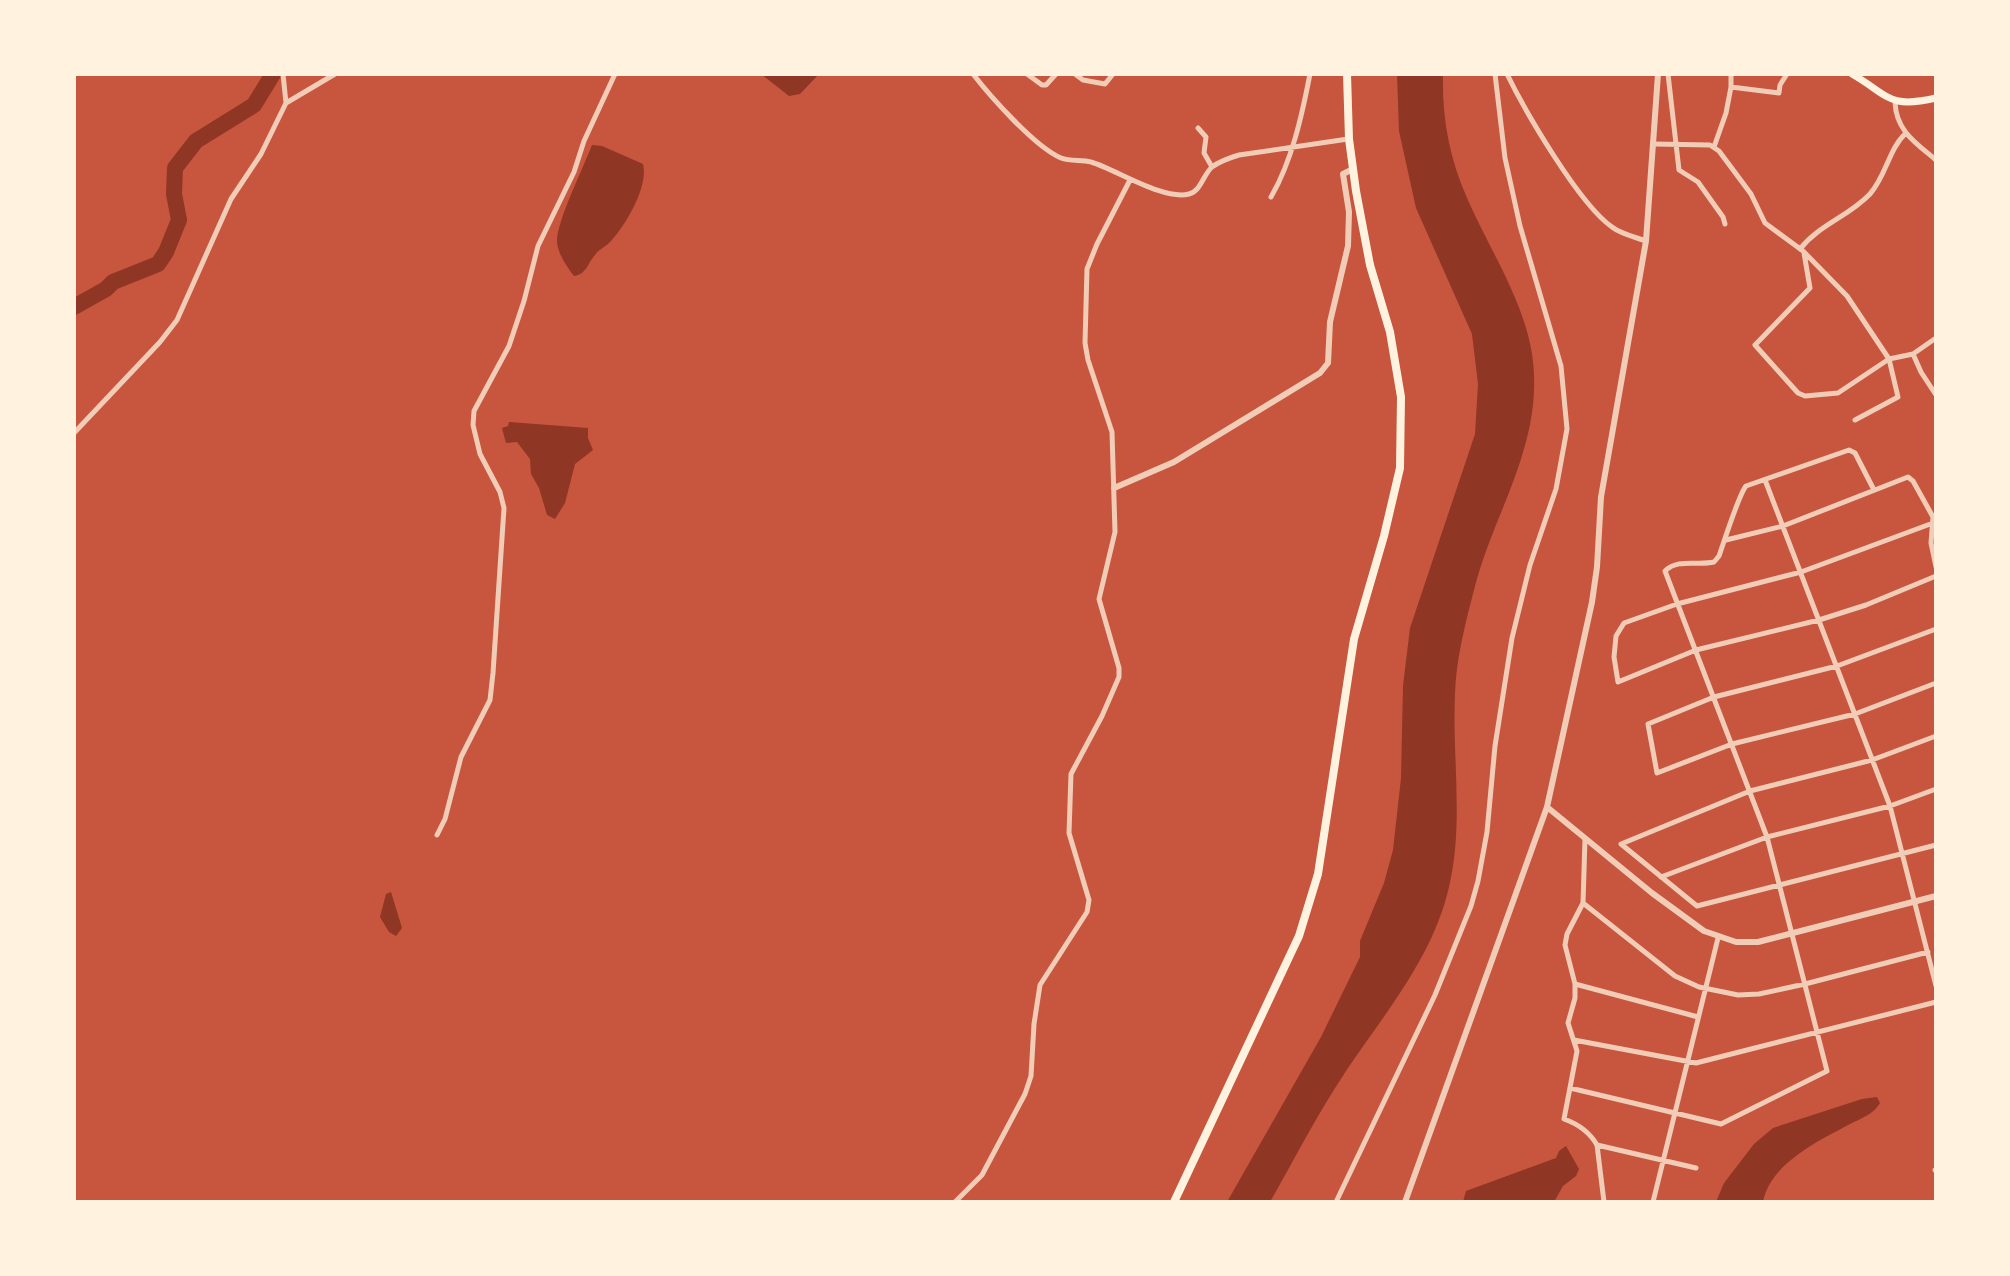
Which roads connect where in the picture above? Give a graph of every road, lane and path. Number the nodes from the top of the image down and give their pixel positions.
1 (283, 74) edge
2 (335, 74) edge
3 (615, 74) edge
4 (973, 74) edge
5 (1027, 74) edge
6 (1056, 74) edge
7 (1075, 74) edge
8 (1113, 74) edge
9 (1310, 74) edge
10 (1347, 74) edge
11 (1495, 74) edge
12 (1507, 74) edge
13 (1658, 74) edge
14 (1668, 74) edge
15 (1731, 74) edge
16 (1787, 74) edge
17 (1852, 74) edge
18 (1731, 87) junction
19 (1936, 98) edge
20 (1895, 102) junction
21 (286, 103) junction
22 (1198, 128) dead end
23 (1905, 134) junction
24 (1349, 139) junction
25 (1653, 144) junction
26 (1675, 144) junction
27 (1714, 147) junction
28 (1291, 148) junction
29 (1936, 160) edge
30 (1212, 167) junction
31 (1353, 169) junction
32 (1130, 180) junction
33 (1271, 197) dead end
34 (1725, 224) dead end
35 (1646, 241) junction
36 (1802, 250) junction
37 (1936, 338) edge
38 (1913, 354) junction
39 (1889, 359) junction
40 (1936, 395) edge
41 (1855, 420) dead end
42 (74, 433) edge
43 (1765, 480) junction
44 (1114, 488) junction
45 (1874, 490) junction
46 (1933, 523) junction
47 (1783, 526) junction
48 (1725, 540) junction
49 (1936, 567) edge
50 (1801, 572) junction
51 (1936, 576) edge
52 (1677, 604) junction
53 (1819, 620) junction
54 (1936, 629) edge
55 (1696, 650) junction
56 (1837, 666) junction
57 (1936, 683) edge
58 (1714, 697) junction
59 (1855, 714) junction
60 (1936, 736) edge
61 (1732, 744) junction
62 (1872, 760) junction
63 (1936, 789) edge
64 (1750, 791) junction
65 (1890, 806) junction
66 (1547, 807) junction
67 (437, 835) dead end
68 (1767, 837) junction
69 (1585, 839) junction
70 (1936, 845) edge
71 (1903, 853) junction
72 (1660, 878) junction
73 (1779, 884) junction
74 (1936, 896) edge
75 (1915, 902) junction
76 (1583, 903) junction
77 (1793, 934) junction
78 (1718, 938) junction
79 (1928, 952) junction
80 (1575, 984) junction
81 (1805, 984) junction
82 (1936, 986) edge
83 (1705, 988) junction
84 (1936, 1002) edge
85 (1699, 1017) junction
86 (1817, 1032) junction
87 (1574, 1040) junction
88 (1689, 1063) junction
89 (1570, 1088) junction
90 (1676, 1112) junction
91 (1597, 1145) junction
92 (1664, 1160) junction
93 (1696, 1168) dead end
94 (955, 1202) edge
95 (1174, 1202) edge
96 (1336, 1202) edge
97 (1405, 1202) edge
98 (1604, 1202) edge
99 (1653, 1202) edge

1 - 21 street
2 - 21 street
3 - 67 street
4 - 32 street
5 - 6 street
7 - 8 street
9 - 28 street
10 - 24 main road
11 - 96 street
12 - 35 street
13 - 25 street
14 - 26 street
15 - 18 street
16 - 18 street
17 - 20 main road
18 - 27 street
19 - 20 main road
20 - 23 street
21 - 42 street
22 - 30 street
23 - 29 street
23 - 36 street
24 - 28 street
24 - 31 main road
25 - 26 street
25 - 35 street
26 - 27 street
26 - 34 street
27 - 36 street
28 - 30 street
28 - 33 street
30 - 32 street
31 - 44 street
31 - 95 main road
32 - 44 street
35 - 66 street
36 - 39 street
36 - 39 street
37 - 38 street
38 - 39 street
38 - 40 street
39 - 41 street
43 - 45 street
43 - 47 street
43 - 48 street
44 - 94 street
45 - 46 street
45 - 47 street
46 - 49 street
46 - 50 street
47 - 48 street
47 - 50 street
48 - 52 street
50 - 52 street
50 - 53 street
51 - 53 street
52 - 55 street
52 - 55 street
53 - 55 street
53 - 56 street
54 - 56 street
55 - 58 street
56 - 58 street
56 - 59 street
57 - 59 street
58 - 61 street
58 - 61 street
59 - 61 street
59 - 62 street
60 - 62 street
61 - 64 street
62 - 64 street
62 - 65 street
63 - 65 street
64 - 68 street
64 - 72 street
65 - 68 street
65 - 71 street
66 - 69 street
66 - 97 street
68 - 72 street
68 - 73 street
69 - 76 street
69 - 78 street
70 - 71 street
71 - 73 street
71 - 75 street
72 - 73 street
73 - 77 street
74 - 75 street
75 - 77 street
75 - 79 street
76 - 80 street
76 - 83 street
77 - 78 street
77 - 81 street
78 - 83 street
79 - 81 street
79 - 82 street
80 - 85 street
80 - 87 street
81 - 83 street
81 - 86 street
83 - 85 street
84 - 86 street
85 - 88 street
86 - 88 street
86 - 90 street
87 - 88 street
87 - 89 street
88 - 90 street
89 - 90 street
89 - 91 street
90 - 92 street
91 - 92 street
91 - 98 street
92 - 93 street
92 - 99 street

